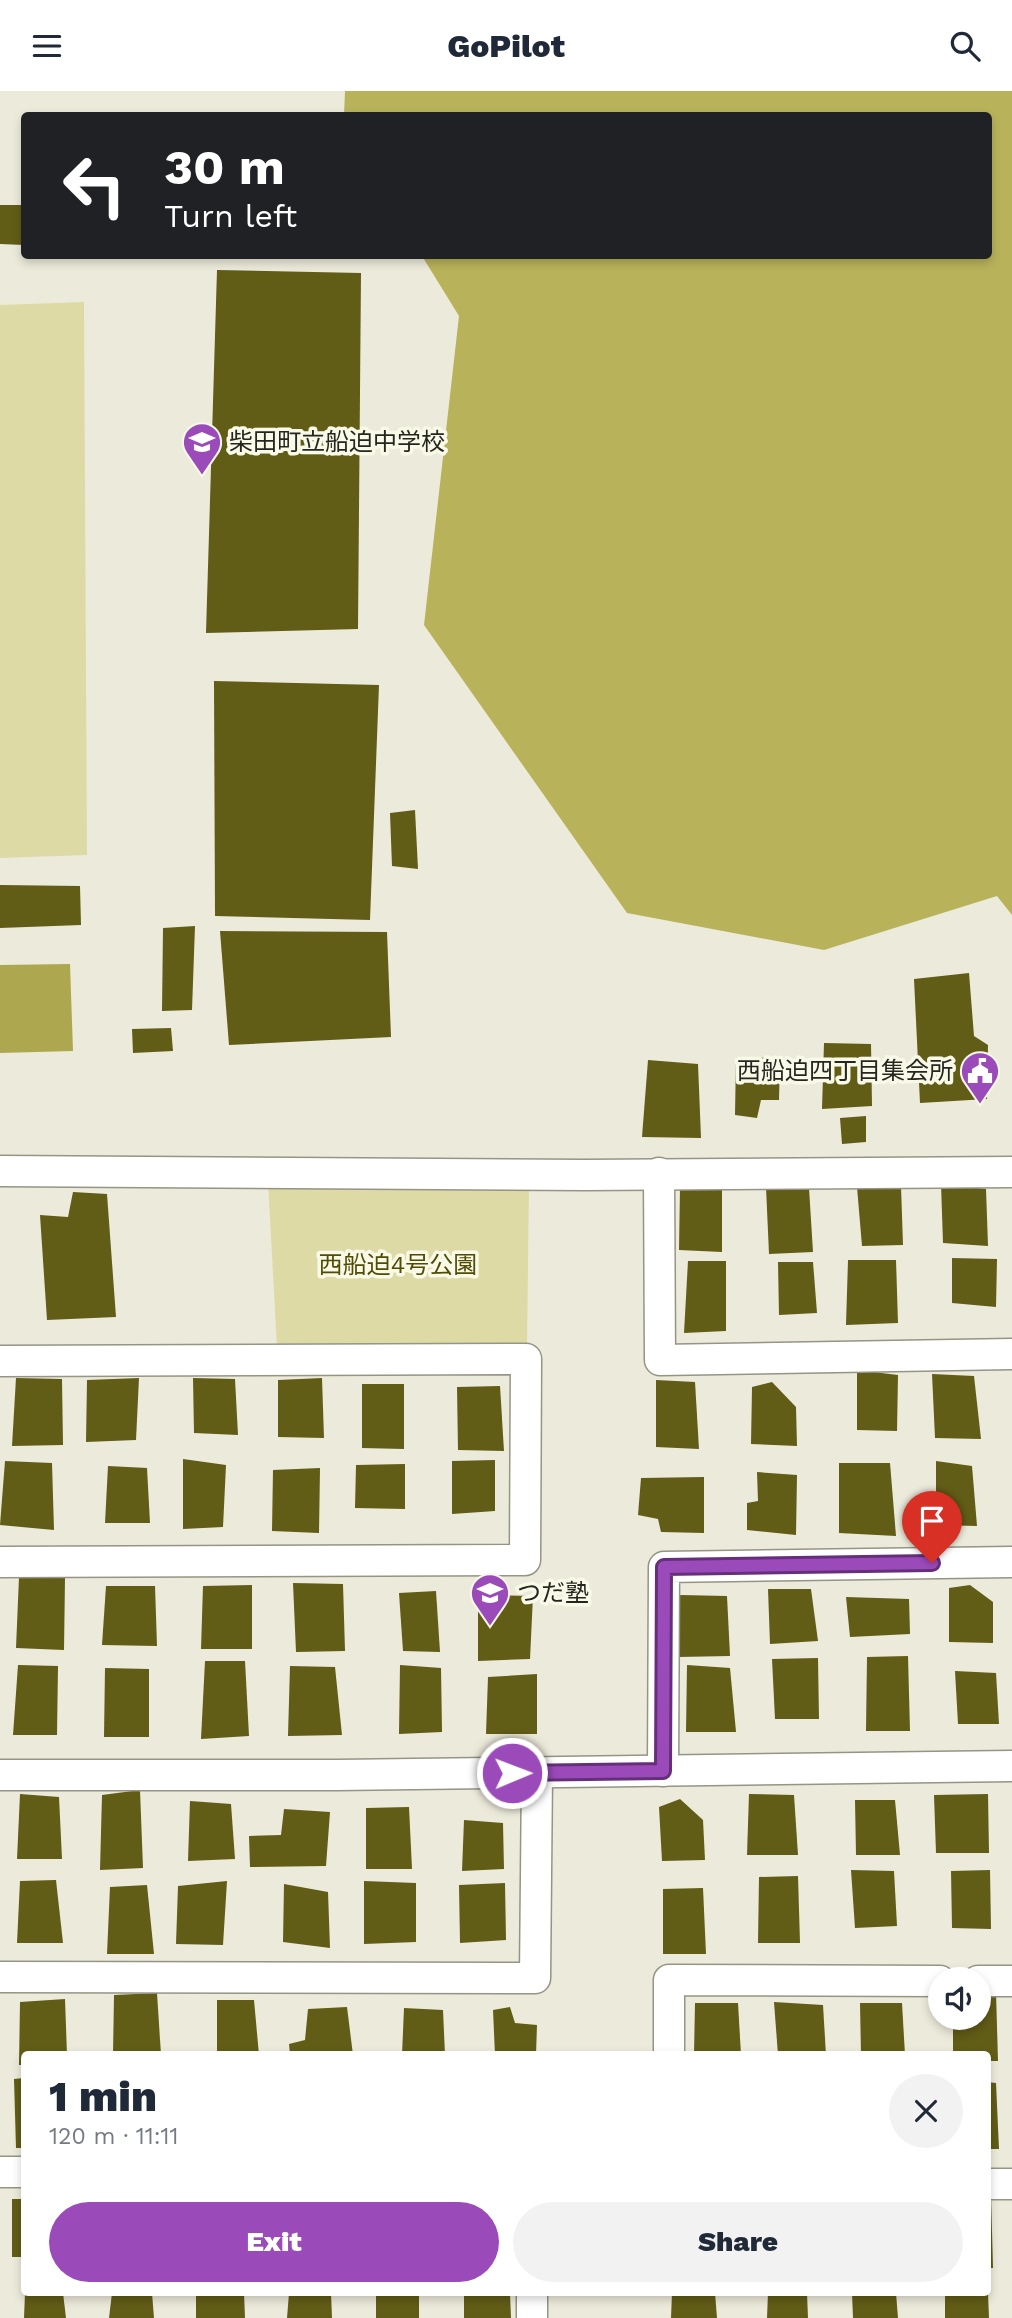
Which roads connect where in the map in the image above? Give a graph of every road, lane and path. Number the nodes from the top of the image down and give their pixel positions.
1 (0, 1171) edge
2 (1012, 1172) edge
3 (659, 1173) junction
4 (1012, 1355) edge
5 (0, 1361) edge
6 (0, 1562) edge
7 (1012, 1562) edge
8 (1012, 1766) edge
9 (663, 1771) junction
10 (537, 1773) junction
11 (0, 1775) edge
12 (0, 1977) edge
13 (928, 1981) edge
14 (991, 1981) edge
15 (1012, 1981) edge
16 (668, 2051) edge
17 (0, 2172) edge
18 (21, 2172) edge
19 (991, 2184) edge
20 (1012, 2184) edge
21 (532, 2296) edge
22 (532, 2318) edge

1 - 3 street
2 - 3 street
3 - 4 street
5 - 6 street
7 - 9 street
8 - 9 street
9 - 10 street
10 - 11 street
10 - 12 street
13 - 16 street
14 - 15 street
17 - 18 street
19 - 20 street
21 - 22 street

